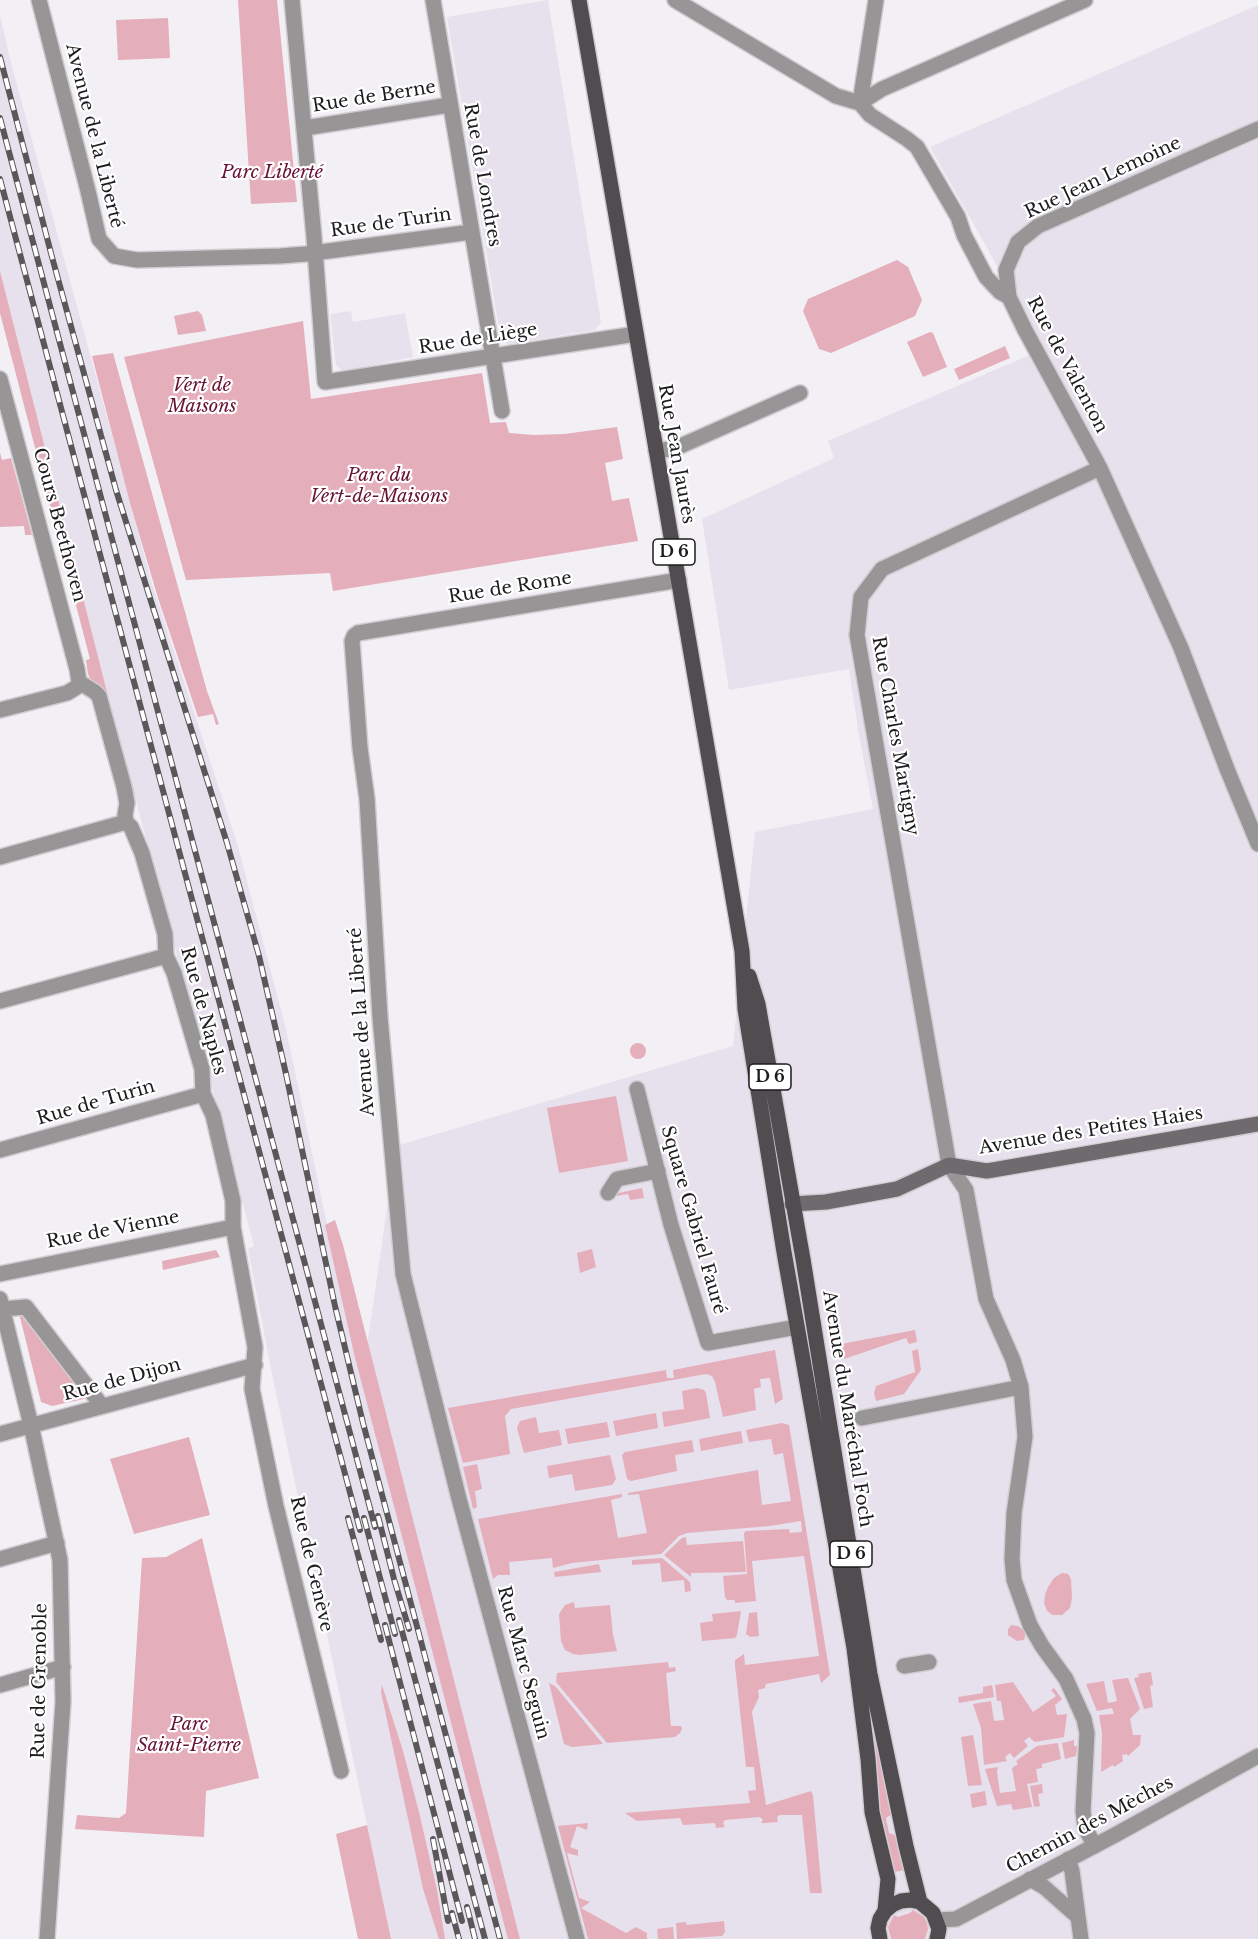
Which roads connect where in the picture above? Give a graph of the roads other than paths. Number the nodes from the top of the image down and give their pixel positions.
1 (39, 0) edge
2 (292, 0) edge
3 (433, 0) edge
4 (579, 0) edge
5 (675, 0) edge
6 (876, 0) edge
7 (1085, 0) edge
8 (860, 102) junction
9 (449, 105) junction
10 (305, 128) junction
11 (1258, 129) edge
12 (471, 232) junction
13 (316, 253) junction
14 (1010, 297) junction
15 (636, 334) junction
16 (494, 357) junction
17 (0, 379) edge
18 (800, 393) dead end
19 (502, 411) dead end
20 (656, 451) junction
21 (1100, 468) junction
22 (679, 580) junction
23 (352, 641) joint
24 (79, 682) junction
25 (0, 710) edge
26 (126, 822) junction
27 (1258, 844) edge
28 (0, 856) edge
29 (742, 951) junction
30 (166, 956) junction
31 (0, 1001) edge
32 (638, 1089) dead end
33 (203, 1094) junction
34 (1258, 1124) edge
35 (0, 1150) edge
36 (949, 1165) junction
37 (658, 1171) junction
38 (608, 1193) dead end
39 (792, 1204) junction
40 (777, 1206) junction
41 (233, 1227) junction
42 (784, 1252) joint
43 (0, 1274) edge
44 (1, 1304) edge
45 (797, 1327) junction
46 (255, 1365) junction
47 (1021, 1387) junction
48 (435, 1396) joint
49 (102, 1406) junction
50 (862, 1418) dead end
51 (31, 1425) junction
52 (0, 1434) edge
53 (57, 1543) junction
54 (0, 1559) edge
55 (929, 1662) dead end
56 (904, 1666) dead end
57 (63, 1667) junction
58 (0, 1685) edge
59 (1258, 1756) edge
60 (340, 1771) dead end
61 (1095, 1846) junction
62 (1068, 1858) junction
63 (1030, 1879) junction
64 (920, 1902) junction
65 (885, 1911) junction
66 (1078, 1917) junction
67 (937, 1920) junction
68 (876, 1938) edge
69 (47, 1939) edge
70 (577, 1939) edge
71 (938, 1939) edge
72 (1082, 1939) edge

1 - 13 street, Avenue de la Liberté
2 - 10 street
3 - 9 street, Rue de Londres
4 - 15 main road, Rue Jean Jaurès / D 6
5 - 8 street, Rue de Valenton
6 - 8 street
7 - 8 street
8 - 14 street, Rue de Valenton
9 - 10 street, Rue de Berne
9 - 12 street, Rue de Londres
10 - 13 street
11 - 14 street, Rue Jean Lemoine
12 - 13 street, Rue de Turin
12 - 16 street, Rue de Londres
13 - 16 street, Rue de Liège
14 - 21 street, Rue de Valenton
15 - 16 street, Rue de Liège
15 - 20 main road, Rue Jean Jaurès / D 6
16 - 19 street, Rue de Londres
17 - 24 street, Cours Beethoven
18 - 20 street
20 - 22 main road, Rue Jean Jaurès / D 6
21 - 27 street, Rue de Valenton
21 - 36 street, Rue Charles Martigny
22 - 23 street, Rue de Rome
22 - 29 main road, Rue Jean Jaurès / D 6
23 - 48 street, Avenue de la Liberté
24 - 25 street
24 - 26 street, Rue de Naples
26 - 28 street
26 - 30 street, Rue de Naples
29 - 39 main road, Rue Jean Jaurès / D 6
29 - 40 main road, Rue Jean Jaurès / D 6
30 - 31 street
30 - 33 street, Rue de Naples
32 - 37 street, Square Gabriel Fauré
33 - 35 street, Rue de Turin
33 - 41 street, Rue de Naples
34 - 36 street, Avenue des Petites Haies
36 - 39 street
36 - 47 street
37 - 38 street
37 - 45 street, Square Gabriel Fauré
39 - 40 main road
39 - 64 main road, Avenue du Maréchal Foch / D 6
40 - 42 main road, Rue Jean Jaurès / D 6
41 - 43 street, Rue de Vienne
41 - 46 street, Rue de Naples
42 - 45 main road, Avenue du Maréchal Foch / D 6
44 - 49 street
44 - 51 street
45 - 65 main road, Avenue du Maréchal Foch / D 6
46 - 49 street, Rue de Dijon
46 - 60 street, Rue de Genève
47 - 50 street
47 - 61 street
48 - 70 street, Rue Marc Seguin
49 - 51 street, Rue de Dijon
51 - 52 street, Rue de Dijon
51 - 53 street, Rue de Grenoble
53 - 54 street
53 - 57 street, Rue de Grenoble
55 - 56 street
57 - 58 street
57 - 69 street, Rue de Grenoble
59 - 61 street, Chemin des Mèches
61 - 62 street, Chemin des Mèches
62 - 63 street, Chemin des Mèches
62 - 66 street
63 - 66 street
63 - 67 street, Chemin des Mèches
64 - 65 main road
64 - 67 main road
65 - 68 main road, Avenue du Maréchal Foch
66 - 72 street
67 - 71 main road

